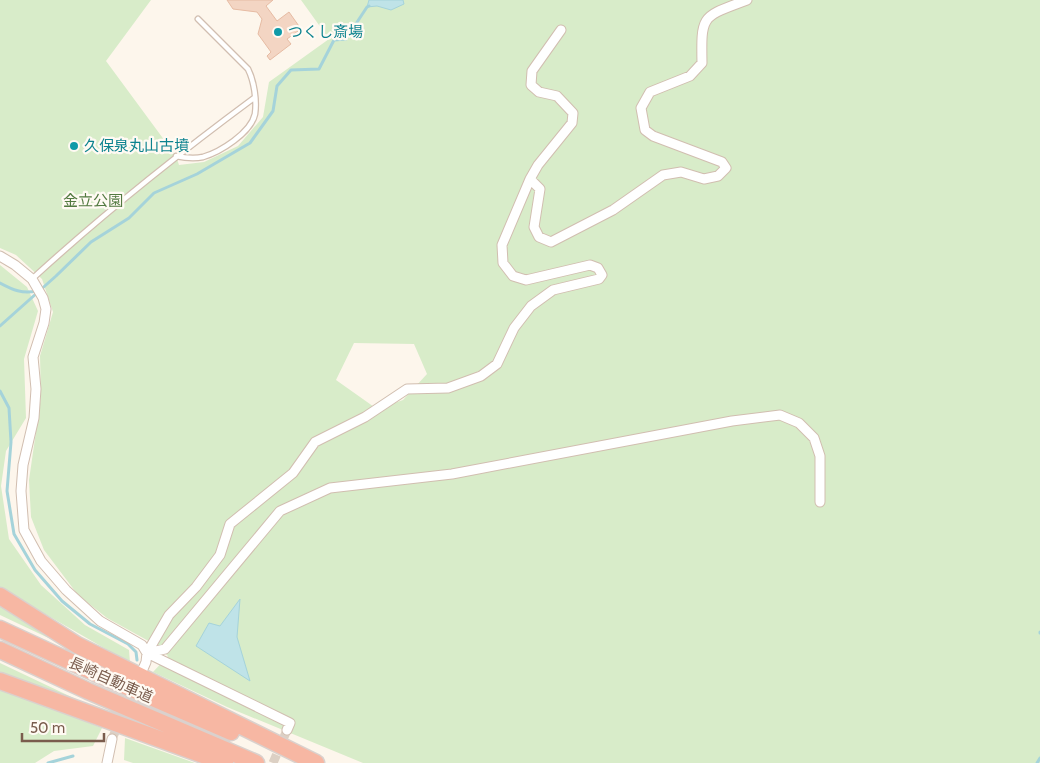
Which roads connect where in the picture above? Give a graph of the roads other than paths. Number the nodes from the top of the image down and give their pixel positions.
1 (747, 0) edge
2 (198, 19) dead end
3 (561, 30) dead end
4 (254, 98) junction
5 (176, 156) junction
6 (530, 179) junction
7 (0, 256) edge
8 (34, 282) junction
9 (820, 502) dead end
10 (0, 596) edge
11 (0, 628) edge
12 (0, 650) edge
13 (147, 653) junction
14 (143, 669) dead end
15 (0, 682) edge
16 (287, 730) dead end
17 (112, 739) tunnel mouth
18 (107, 763) edge
19 (225, 763) edge
20 (256, 763) edge
21 (306, 763) edge
22 (316, 763) edge

1 - 6 street
2 - 4 lane
3 - 6 street
4 - 5 lane
4 - 5 lane
5 - 8 lane
6 - 13 street
7 - 8 street
8 - 13 street
9 - 13 street
10 - 22 highway
11 - 21 highway, 長崎自動車道
12 - 20 highway, 長崎自動車道
13 - 14 street
13 - 16 street
15 - 19 highway
17 - 18 street

